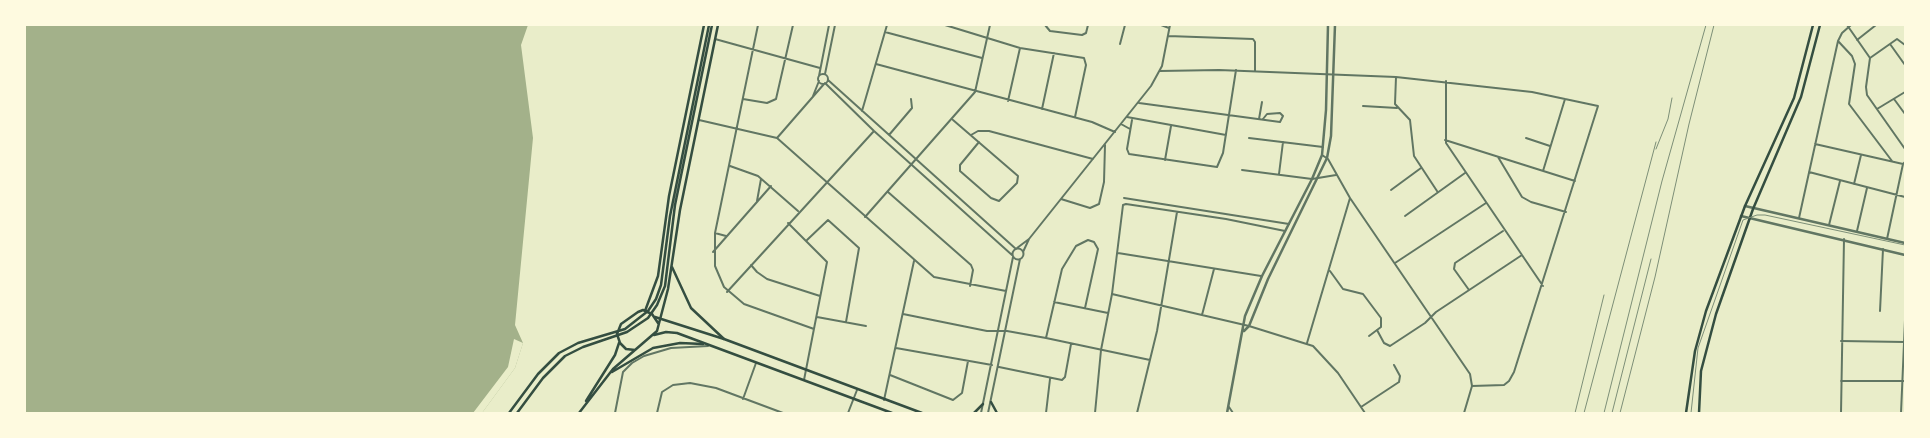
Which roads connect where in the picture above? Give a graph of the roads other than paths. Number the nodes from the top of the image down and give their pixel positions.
1 (704, 25) edge
2 (710, 25) edge
3 (718, 25) edge
4 (758, 25) edge
5 (793, 25) edge
6 (829, 25) edge
7 (835, 25) edge
8 (887, 25) edge
9 (945, 25) edge
10 (990, 25) edge
11 (1046, 25) edge
12 (1088, 25) edge
13 (1125, 25) edge
14 (1161, 25) edge
15 (1328, 25) edge
16 (1335, 25) edge
17 (1813, 25) edge
18 (1820, 25) edge
19 (1852, 25) edge
20 (1876, 25) edge
21 (1170, 26) edge
22 (1848, 26) edge
23 (885, 32) junction
24 (1168, 36) junction
25 (715, 39) junction
26 (987, 40) junction
27 (1857, 40) junction
28 (1838, 41) junction
29 (1120, 44) dead end
30 (1890, 44) junction
31 (1905, 44) edge
32 (1020, 48) junction
33 (753, 49) junction
34 (1054, 53) junction
35 (786, 58) junction
36 (983, 58) junction
37 (1870, 58) junction
38 (876, 64) junction
39 (1905, 65) edge
40 (820, 68) junction
41 (1236, 70) junction
42 (1160, 71) junction
43 (1255, 71) junction
44 (825, 74) junction
45 (1326, 74) junction
46 (1333, 74) junction
47 (819, 76) junction
48 (1396, 77) junction
49 (828, 80) junction
50 (819, 81) junction
51 (1446, 81) junction
52 (825, 83) junction
53 (975, 92) junction
54 (1905, 92) edge
55 (812, 98) junction
56 (1566, 98) junction
57 (743, 99) junction
58 (911, 99) dead end
59 (1894, 99) junction
60 (1008, 101) junction
61 (1262, 102) dead end
62 (1139, 103) junction
63 (1363, 106) dead end
64 (1397, 108) junction
65 (1042, 109) junction
66 (1876, 110) junction
67 (862, 111) junction
68 (1905, 114) edge
69 (1229, 115) junction
70 (1127, 117) junction
71 (1075, 118) junction
72 (952, 119) junction
73 (1259, 119) junction
74 (1264, 119) junction
75 (699, 120) junction
76 (1132, 120) junction
77 (1121, 124) junction
78 (1171, 126) junction
79 (738, 128) junction
80 (1130, 129) junction
81 (874, 130) junction
82 (1115, 132) junction
83 (888, 135) junction
84 (971, 135) junction
85 (1226, 135) junction
86 (777, 138) junction
87 (1249, 138) dead end
88 (1526, 138) dead end
89 (1445, 140) junction
90 (979, 142) junction
91 (1283, 142) junction
92 (1105, 144) junction
93 (1815, 144) junction
94 (1550, 146) junction
95 (1323, 147) junction
96 (1905, 149) edge
97 (1322, 155) junction
98 (1862, 155) junction
99 (1498, 156) junction
100 (1327, 158) junction
101 (1093, 159) junction
102 (916, 160) junction
103 (1165, 160) junction
104 (1892, 161) junction
105 (1904, 163) edge
106 (911, 165) junction
107 (730, 166) junction
108 (1421, 168) junction
109 (1242, 170) dead end
110 (1543, 171) junction
111 (1809, 172) junction
112 (1465, 173) junction
113 (1279, 174) junction
114 (1336, 175) junction
115 (761, 178) junction
116 (1312, 179) junction
117 (1318, 179) junction
118 (1840, 180) junction
119 (1576, 181) junction
120 (826, 183) junction
121 (1854, 184) junction
122 (770, 186) junction
123 (1867, 188) junction
124 (1391, 190) dead end
125 (1438, 191) junction
126 (888, 192) junction
127 (1897, 195) junction
128 (1905, 197) edge
129 (1124, 198) dead end
130 (1350, 198) junction
131 (1061, 199) junction
132 (757, 202) junction
133 (1486, 203) junction
134 (1745, 206) junction
135 (1753, 209) junction
136 (798, 211) junction
137 (1177, 212) junction
138 (1566, 212) junction
139 (1405, 216) dead end
140 (1741, 216) junction
141 (865, 218) junction
142 (1750, 218) junction
143 (1799, 219) junction
144 (788, 224) junction
145 (1289, 224) junction
146 (1829, 225) junction
147 (1504, 230) junction
148 (1285, 231) junction
149 (1856, 231) junction
150 (715, 233) junction
151 (726, 236) junction
152 (1029, 239) junction
153 (1844, 239) junction
154 (1887, 239) junction
155 (807, 240) junction
156 (1905, 243) edge
157 (1016, 249) junction
158 (1883, 249) junction
159 (713, 252) junction
160 (1023, 252) junction
161 (1118, 253) junction
162 (1905, 254) edge
163 (1522, 255) junction
164 (1012, 256) junction
165 (1020, 259) junction
166 (1170, 260) junction
167 (914, 261) junction
168 (1395, 263) junction
169 (751, 265) junction
170 (672, 266) junction
171 (1215, 268) junction
172 (1330, 270) junction
173 (1262, 276) junction
174 (970, 286) junction
175 (1543, 286) junction
176 (1469, 290) junction
177 (1006, 291) junction
178 (727, 292) junction
179 (1112, 294) junction
180 (820, 296) junction
181 (1054, 302) junction
182 (1161, 305) junction
183 (1085, 308) junction
184 (647, 311) junction
185 (1880, 311) dead end
186 (1108, 313) junction
187 (652, 314) junction
188 (903, 314) junction
189 (1202, 316) junction
190 (655, 317) junction
191 (817, 317) junction
192 (1431, 317) junction
193 (660, 318) junction
194 (1905, 320) edge
195 (846, 322) junction
196 (1243, 324) junction
197 (658, 325) junction
198 (866, 326) dead end
199 (1249, 326) junction
200 (814, 329) junction
201 (1377, 330) junction
202 (998, 331) junction
203 (1007, 331) junction
204 (618, 332) junction
205 (1243, 332) junction
206 (654, 336) junction
207 (1369, 336) dead end
208 (618, 337) junction
209 (1046, 338) junction
210 (724, 339) junction
211 (1841, 341) junction
212 (619, 342) junction
213 (1904, 342) edge
214 (1071, 343) junction
215 (1307, 343) junction
216 (703, 344) junction
217 (708, 346) junction
218 (896, 348) junction
219 (636, 350) junction
220 (1101, 350) junction
221 (1150, 360) junction
222 (968, 361) junction
223 (756, 362) junction
224 (992, 365) junction
225 (1394, 365) dead end
226 (999, 367) junction
227 (806, 371) junction
228 (610, 372) junction
229 (890, 375) junction
230 (1050, 379) junction
231 (1841, 380) junction
232 (804, 381) junction
233 (1903, 382) edge
234 (1472, 386) junction
235 (857, 390) junction
236 (743, 398) junction
237 (853, 399) junction
238 (884, 400) junction
239 (991, 402) junction
240 (585, 404) junction
241 (983, 404) junction
242 (1228, 406) junction
243 (1361, 407) junction
244 (508, 413) edge
245 (517, 413) edge
246 (579, 413) edge
247 (615, 413) edge
248 (657, 413) edge
249 (783, 413) edge
250 (848, 413) edge
251 (892, 413) edge
252 (922, 413) edge
253 (974, 413) edge
254 (981, 413) edge
255 (988, 413) edge
256 (997, 413) edge
257 (1046, 413) edge
258 (1095, 413) edge
259 (1136, 413) edge
260 (1227, 413) edge
261 (1233, 413) edge
262 (1365, 413) edge
263 (1464, 413) edge
264 (1686, 413) edge
265 (1699, 413) edge
266 (1840, 413) edge
267 (1901, 413) edge

1 - 184 main road
2 - 184 main road
2 - 187 main road
3 - 25 main road
4 - 33 street
5 - 35 street
6 - 40 street
7 - 44 street
8 - 23 street
9 - 26 street
10 - 26 street
11 - 12 street
13 - 29 street
14 - 21 street
15 - 45 street
16 - 46 street
17 - 134 main road
18 - 135 main road
19 - 22 street
20 - 27 street
21 - 24 street
22 - 27 street
22 - 28 street
23 - 36 street
23 - 38 street
24 - 42 street
24 - 43 street
25 - 33 street
25 - 75 main road
26 - 32 street
26 - 36 street
27 - 37 street
28 - 93 street
28 - 104 street
30 - 31 street
30 - 37 street
30 - 39 street
32 - 34 street
32 - 60 street
33 - 35 street
33 - 57 street
34 - 65 street
34 - 71 street
35 - 40 street
35 - 57 street
36 - 53 street
37 - 66 street
38 - 53 street
38 - 67 street
40 - 47 street
41 - 42 street
41 - 43 street
41 - 69 street
42 - 62 street
43 - 45 street
44 - 47 street
44 - 49 street
45 - 46 street
45 - 95 street
46 - 48 street
46 - 100 street
47 - 50 street
48 - 51 street
48 - 64 street
49 - 52 street
49 - 67 street
50 - 52 street
50 - 55 street
51 - 56 street
51 - 89 street
52 - 55 street
52 - 81 street
53 - 60 street
53 - 72 street
54 - 59 street
55 - 86 street
56 - 94 street
56 - 119 street
57 - 79 street
58 - 83 street
59 - 66 street
59 - 68 street
60 - 65 street
61 - 73 street
62 - 69 street
62 - 70 street
63 - 64 street
64 - 108 street
65 - 71 street
66 - 96 street
67 - 83 street
69 - 73 street
69 - 85 street
70 - 76 street
70 - 77 street
71 - 82 street
72 - 84 street
72 - 102 street
73 - 74 street
74 - 74 street
75 - 79 street
75 - 170 main road
76 - 78 street
76 - 80 street
77 - 80 street
77 - 82 street
78 - 85 street
78 - 103 street
79 - 86 street
79 - 107 street
80 - 103 street
81 - 106 street
81 - 120 street
82 - 92 street
83 - 102 street
84 - 90 street
84 - 101 street
85 - 103 street
86 - 120 street
87 - 91 street
88 - 94 street
89 - 99 street
89 - 112 street
90 - 90 street
91 - 95 street
91 - 113 street
92 - 101 street
92 - 131 street
93 - 98 street
93 - 111 street
94 - 110 street
95 - 97 street
97 - 100 street
97 - 116 street
98 - 104 street
98 - 121 street
99 - 110 street
99 - 138 street
100 - 114 street
100 - 117 street
101 - 131 street
102 - 106 street
102 - 157 street
104 - 105 street
105 - 127 street
106 - 126 street
106 - 164 street
107 - 115 street
107 - 150 street
108 - 124 street
108 - 125 street
109 - 113 street
110 - 119 street
111 - 118 street
111 - 143 street
112 - 125 street
112 - 133 street
113 - 116 street
114 - 117 street
114 - 130 street
115 - 122 street
115 - 132 street
116 - 117 street
116 - 145 street
117 - 199 street
118 - 121 street
118 - 146 street
119 - 138 street
120 - 136 street
120 - 141 street
121 - 123 street
122 - 132 street
122 - 136 street
123 - 127 street
123 - 149 street
125 - 139 street
126 - 141 street
126 - 174 street
127 - 128 street
127 - 154 street
129 - 145 street
130 - 168 street
130 - 172 street
131 - 152 street
132 - 151 street
133 - 147 street
133 - 168 street
134 - 135 street
134 - 140 main road
135 - 142 main road
135 - 143 street
136 - 144 street
137 - 148 street
137 - 161 street
137 - 166 street
138 - 175 street
140 - 142 street
140 - 264 main road
141 - 167 street
142 - 153 street
142 - 265 main road
143 - 146 street
144 - 155 street
144 - 169 street
145 - 148 street
146 - 149 street
147 - 163 street
147 - 176 street
148 - 173 street
149 - 154 street
150 - 151 street
150 - 159 street
151 - 159 street
152 - 157 street
152 - 160 street
153 - 158 street
153 - 211 street
154 - 156 street
155 - 180 street
155 - 195 street
157 - 160 street
157 - 164 street
158 - 162 street
158 - 185 street
159 - 178 street
160 - 165 street
161 - 166 street
161 - 179 street
163 - 175 street
163 - 176 street
164 - 165 street
164 - 177 street
165 - 203 street
166 - 171 street
166 - 182 street
167 - 174 street
167 - 188 street
168 - 192 street
169 - 178 street
169 - 180 street
170 - 193 main road
170 - 210 main road
171 - 173 street
171 - 189 street
172 - 201 street
172 - 215 street
173 - 196 street
174 - 177 street
175 - 234 street
176 - 192 street
177 - 202 street
178 - 200 street
179 - 182 street
179 - 186 street
180 - 191 street
181 - 183 street
181 - 183 street
181 - 209 street
182 - 189 street
182 - 221 street
183 - 186 street
184 - 187 main road
184 - 204 main road
184 - 204 main road
186 - 220 street
187 - 190 main road
187 - 208 main road
188 - 202 street
188 - 218 street
189 - 196 street
190 - 193 main road
190 - 197 main road
191 - 195 street
191 - 200 street
192 - 201 street
192 - 234 street
193 - 197 main road
193 - 210 main road
194 - 213 street
195 - 198 street
196 - 199 street
196 - 205 street
197 - 206 main road
199 - 205 street
199 - 215 street
200 - 227 street
201 - 207 street
202 - 203 street
202 - 224 street
203 - 209 street
203 - 226 street
204 - 208 main road
204 - 244 main road
205 - 242 street
206 - 216 main road
206 - 219 main road
208 - 212 main road
208 - 245 main road
209 - 214 street
210 - 227 main road
211 - 213 street
211 - 231 street
212 - 219 main road
212 - 240 main road
213 - 233 street
214 - 220 street
214 - 230 street
215 - 243 street
216 - 217 main road
216 - 228 main road
217 - 223 main road
217 - 247 street
218 - 222 street
218 - 229 street
219 - 228 main road
220 - 221 street
220 - 258 street
221 - 259 street
222 - 224 street
222 - 229 street
223 - 232 main road
223 - 236 street
224 - 241 street
225 - 243 street
226 - 230 street
226 - 239 street
227 - 232 street
227 - 235 main road
228 - 240 main road
229 - 238 street
230 - 257 street
231 - 233 street
231 - 266 street
232 - 237 main road
233 - 267 street
234 - 263 street
235 - 237 street
235 - 238 main road
236 - 248 street
236 - 249 street
237 - 250 street
237 - 251 main road
238 - 252 main road
239 - 255 street
239 - 256 main road
240 - 246 main road
241 - 253 main road
241 - 254 street
242 - 260 street
242 - 261 street
243 - 262 street

